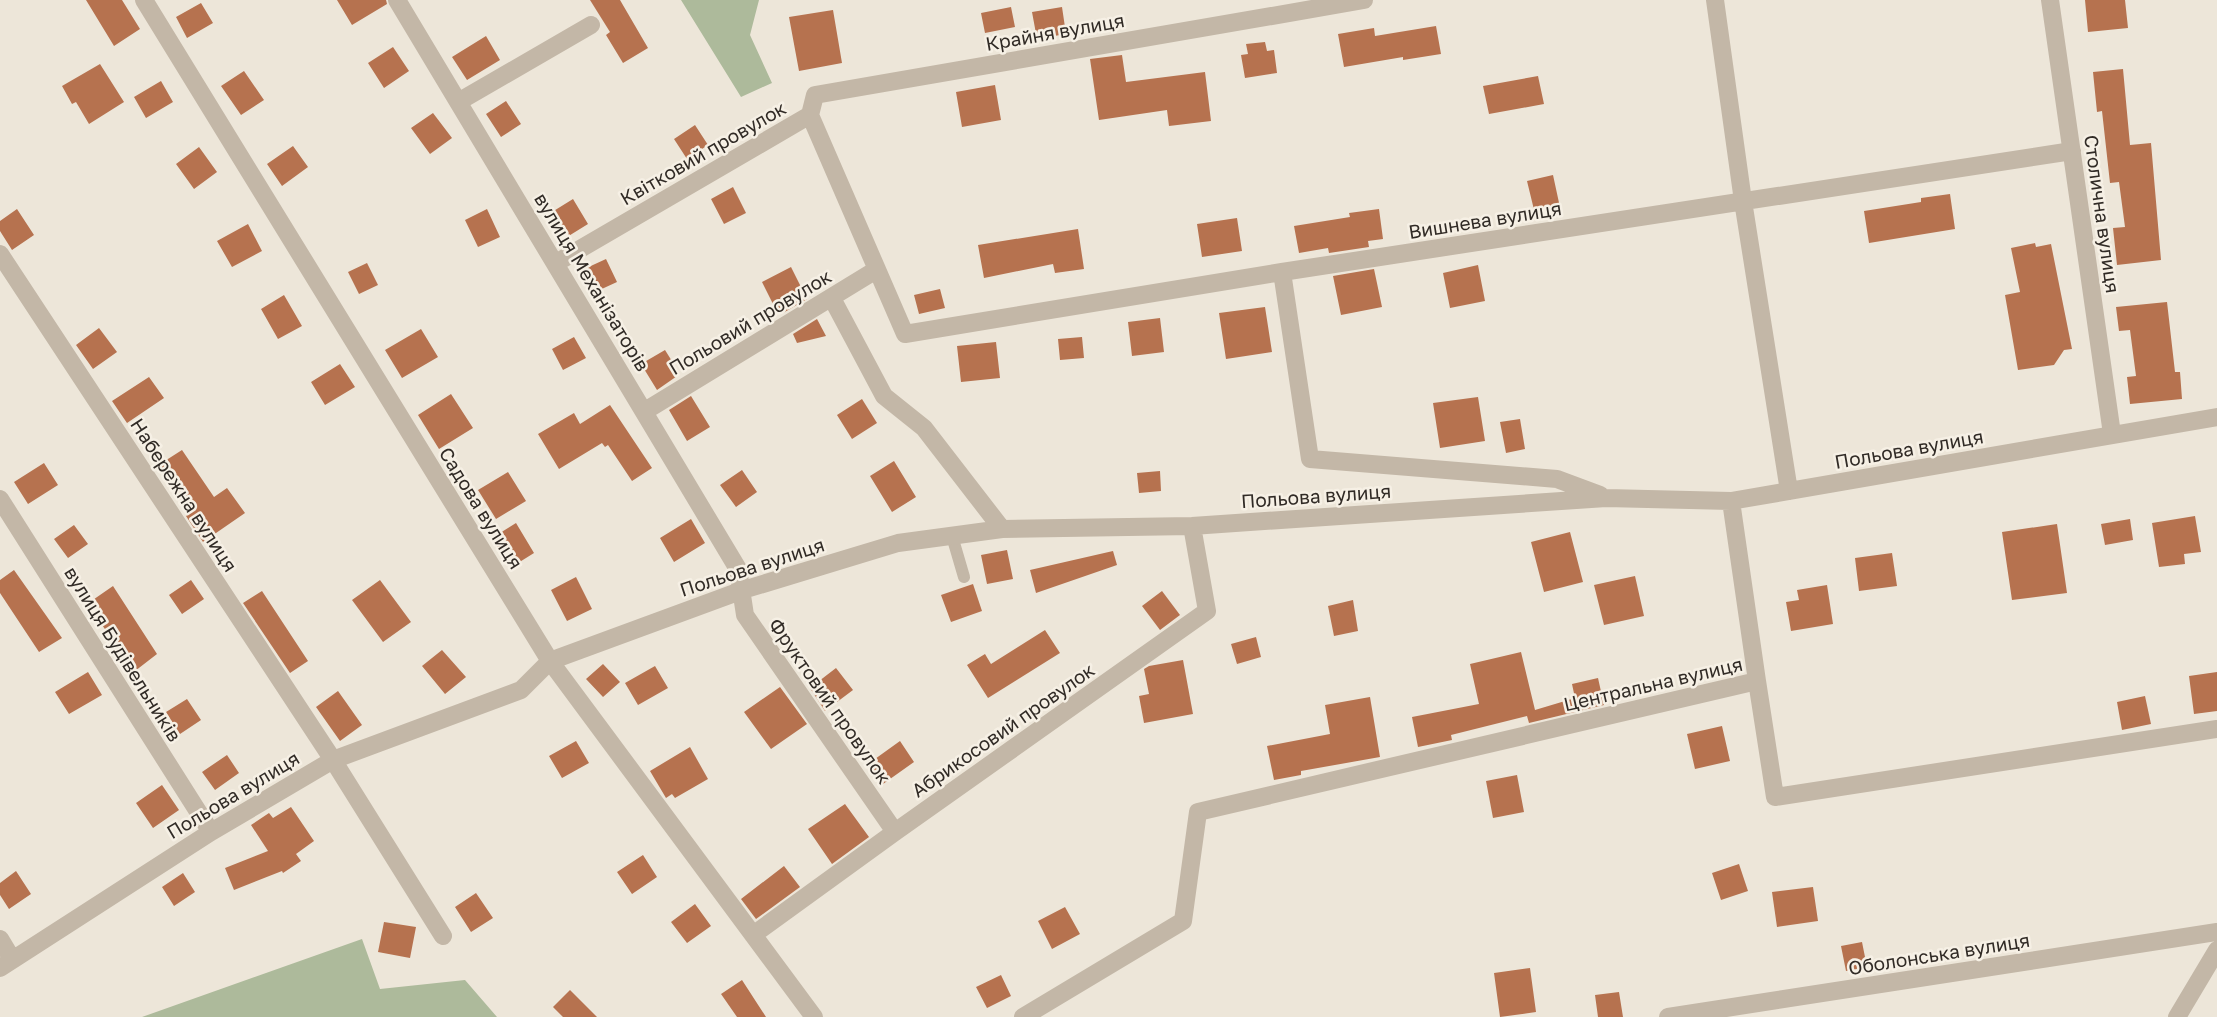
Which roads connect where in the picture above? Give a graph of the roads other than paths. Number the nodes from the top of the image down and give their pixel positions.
1 (144, 0) edge
2 (397, 0) edge
3 (1364, 0) edge
4 (1714, 0) edge
5 (2050, 0) edge
6 (591, 25) dead end
7 (458, 102) junction
8 (810, 115) junction
9 (2072, 151) junction
10 (1743, 201) junction
11 (0, 254) edge
12 (556, 263) junction
13 (876, 270) junction
14 (1282, 272) junction
15 (835, 304) dead end
16 (905, 334) joint
17 (645, 411) junction
18 (2217, 417) edge
19 (2112, 434) junction
20 (1789, 491) junction
21 (1606, 498) junction
22 (0, 499) edge
23 (1731, 501) junction
24 (1192, 526) junction
25 (1002, 529) junction
26 (952, 536) junction
27 (964, 577) dead end
28 (743, 590) junction
29 (550, 661) junction
30 (1757, 681) junction
31 (2217, 729) edge
32 (333, 760) junction
33 (211, 832) junction
34 (895, 832) junction
35 (2217, 932) edge
36 (753, 935) junction
37 (443, 936) dead end
38 (0, 939) edge
39 (2217, 950) edge
40 (6, 963) edge
41 (814, 1017) edge
42 (1023, 1017) edge
43 (1668, 1017) edge
44 (2177, 1017) edge

1 - 29 street, Садова вулиця
2 - 7 street, вулиця Механізаторів
3 - 8 street, Крайня вулиця
4 - 10 street
5 - 9 street, Столична вулиця
6 - 7 street
7 - 12 street, вулиця Механізаторів
8 - 12 street, Квітковий провулок
8 - 13 street, Квітковий провулок
9 - 10 street, Вишнева вулиця
9 - 19 street, Столична вулиця
10 - 14 street, Вишнева вулиця
10 - 20 street
11 - 32 street, Набережна вулиця
12 - 17 street, вулиця Механізаторів
13 - 16 street, Квітковий провулок
13 - 17 street, Польовий провулок
14 - 16 street, Вишнева вулиця
14 - 21 street, Польова вулиця
15 - 25 street
17 - 28 street, вулиця Механізаторів
18 - 19 street, Польова вулиця
19 - 20 street, Польова вулиця
20 - 23 street, Польова вулиця
21 - 23 street, Польова вулиця
21 - 24 street, Польова вулиця
22 - 33 street, вулиця Будівельників
23 - 30 street
24 - 25 street, Польова вулиця
24 - 34 street, Абрикосовий провулок
25 - 26 street, Польова вулиця
26 - 27 lane
26 - 28 street, Польова вулиця
28 - 29 street, Польова вулиця
28 - 34 street, Фруктовий провулок
29 - 32 street, Польова вулиця
29 - 36 street, Садова вулиця
30 - 31 street, Центральна вулиця
30 - 42 street, Центральна вулиця
32 - 33 street, Польова вулиця
32 - 37 street, Набережна вулиця
33 - 40 street, Польова вулиця
34 - 36 street, Абрикосовий провулок
35 - 43 street, Оболонська вулиця
36 - 41 street, Садова вулиця
38 - 40 street
39 - 44 street

